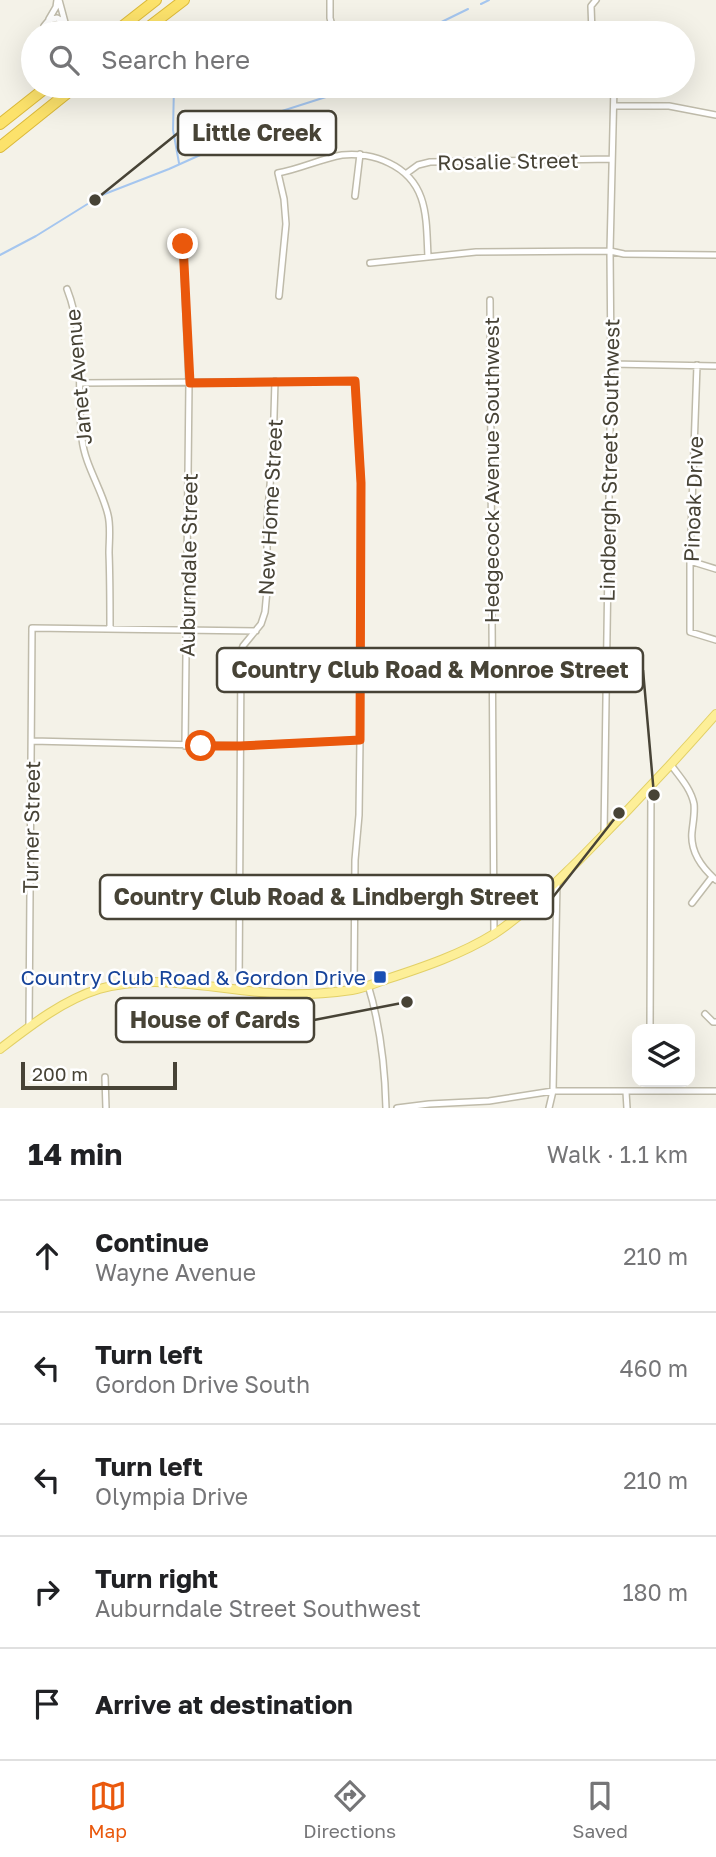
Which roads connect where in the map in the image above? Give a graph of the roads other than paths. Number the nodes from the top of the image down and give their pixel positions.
1 (58, 0) edge
2 (156, 0) edge
3 (184, 0) edge
4 (330, 0) edge
5 (596, 0) edge
6 (49, 20) joint
7 (62, 21) edge
8 (64, 21) edge
9 (129, 21) edge
10 (157, 21) edge
11 (331, 21) edge
12 (592, 21) edge
13 (33, 98) edge
14 (61, 98) edge
15 (614, 98) edge
16 (614, 106) junction
17 (716, 115) edge
18 (0, 124) edge
19 (0, 147) edge
20 (360, 154) junction
21 (612, 159) junction
22 (407, 173) junction
23 (355, 196) dead end
24 (183, 244) dead end
25 (610, 251) junction
26 (716, 256) edge
27 (428, 257) junction
28 (370, 263) dead end
29 (67, 289) dead end
30 (279, 296) dead end
31 (490, 300) dead end
32 (611, 364) junction
33 (697, 365) junction
34 (716, 366) edge
35 (275, 381) junction
36 (81, 383) junction
37 (190, 383) junction
38 (690, 561) junction
39 (716, 569) edge
40 (110, 629) junction
41 (188, 630) junction
42 (241, 631) junction
43 (256, 631) junction
44 (716, 640) edge
45 (241, 652) junction
46 (716, 714) edge
47 (360, 740) junction
48 (32, 741) junction
49 (185, 746) junction
50 (240, 746) junction
51 (671, 765) junction
52 (651, 786) junction
53 (604, 835) junction
54 (714, 878) edge
55 (557, 881) junction
56 (692, 903) dead end
57 (494, 934) junction
58 (368, 985) junction
59 (239, 989) junction
60 (354, 989) junction
61 (705, 1014) dead end
62 (716, 1022) edge
63 (650, 1024) edge
64 (29, 1027) junction
65 (0, 1049) edge
66 (106, 1077) dead end
67 (650, 1087) edge
68 (553, 1091) junction
69 (626, 1091) junction
70 (650, 1091) junction
71 (716, 1091) edge
72 (106, 1108) edge
73 (386, 1108) edge
74 (397, 1108) edge
75 (549, 1108) edge
76 (627, 1108) edge

1 - 6 street
1 - 8 street
2 - 9 highway
3 - 10 highway
4 - 11 street
5 - 12 street
6 - 7 street
13 - 18 highway
14 - 19 highway
15 - 16 street, Lindbergh Street Southwest
16 - 17 street
16 - 21 street, Lindbergh Street Southwest
20 - 22 street
20 - 23 street
20 - 30 street
21 - 22 street, Rosalie Street
21 - 25 street, Lindbergh Street Southwest
22 - 27 street
24 - 37 street, Auburndale Street
25 - 26 street
25 - 27 street
25 - 32 street, Lindbergh Street Southwest
27 - 28 street
29 - 36 street, Janet Avenue
31 - 57 street, Hedgecock Avenue Southwest
32 - 33 street
32 - 53 street, Lindbergh Street Southwest
33 - 34 street
33 - 38 street, Pinoak Drive
35 - 37 street
35 - 43 street, New Home Street
35 - 47 street
36 - 37 street
36 - 40 street, Janet Avenue
37 - 41 street, Auburndale Street
38 - 39 street
38 - 44 street, Pinoak Drive
40 - 41 street
40 - 48 street, Turner Street
41 - 42 street
41 - 49 street, Auburndale Street
42 - 43 street
42 - 45 street
43 - 45 street, New Home Street
45 - 50 street
46 - 51 main road
47 - 50 street
47 - 60 street
48 - 49 street
48 - 64 street, Turner Street
49 - 50 street
50 - 59 street
51 - 52 main road
51 - 54 street
52 - 53 main road
52 - 63 street
53 - 55 main road
54 - 56 street
55 - 57 main road
55 - 68 street
57 - 58 main road
58 - 60 main road
58 - 73 street
59 - 60 main road
59 - 64 main road
61 - 62 street
64 - 65 main road
66 - 72 street
67 - 70 street
68 - 69 street
68 - 74 street
68 - 75 street
69 - 70 street
69 - 76 street
70 - 71 street

